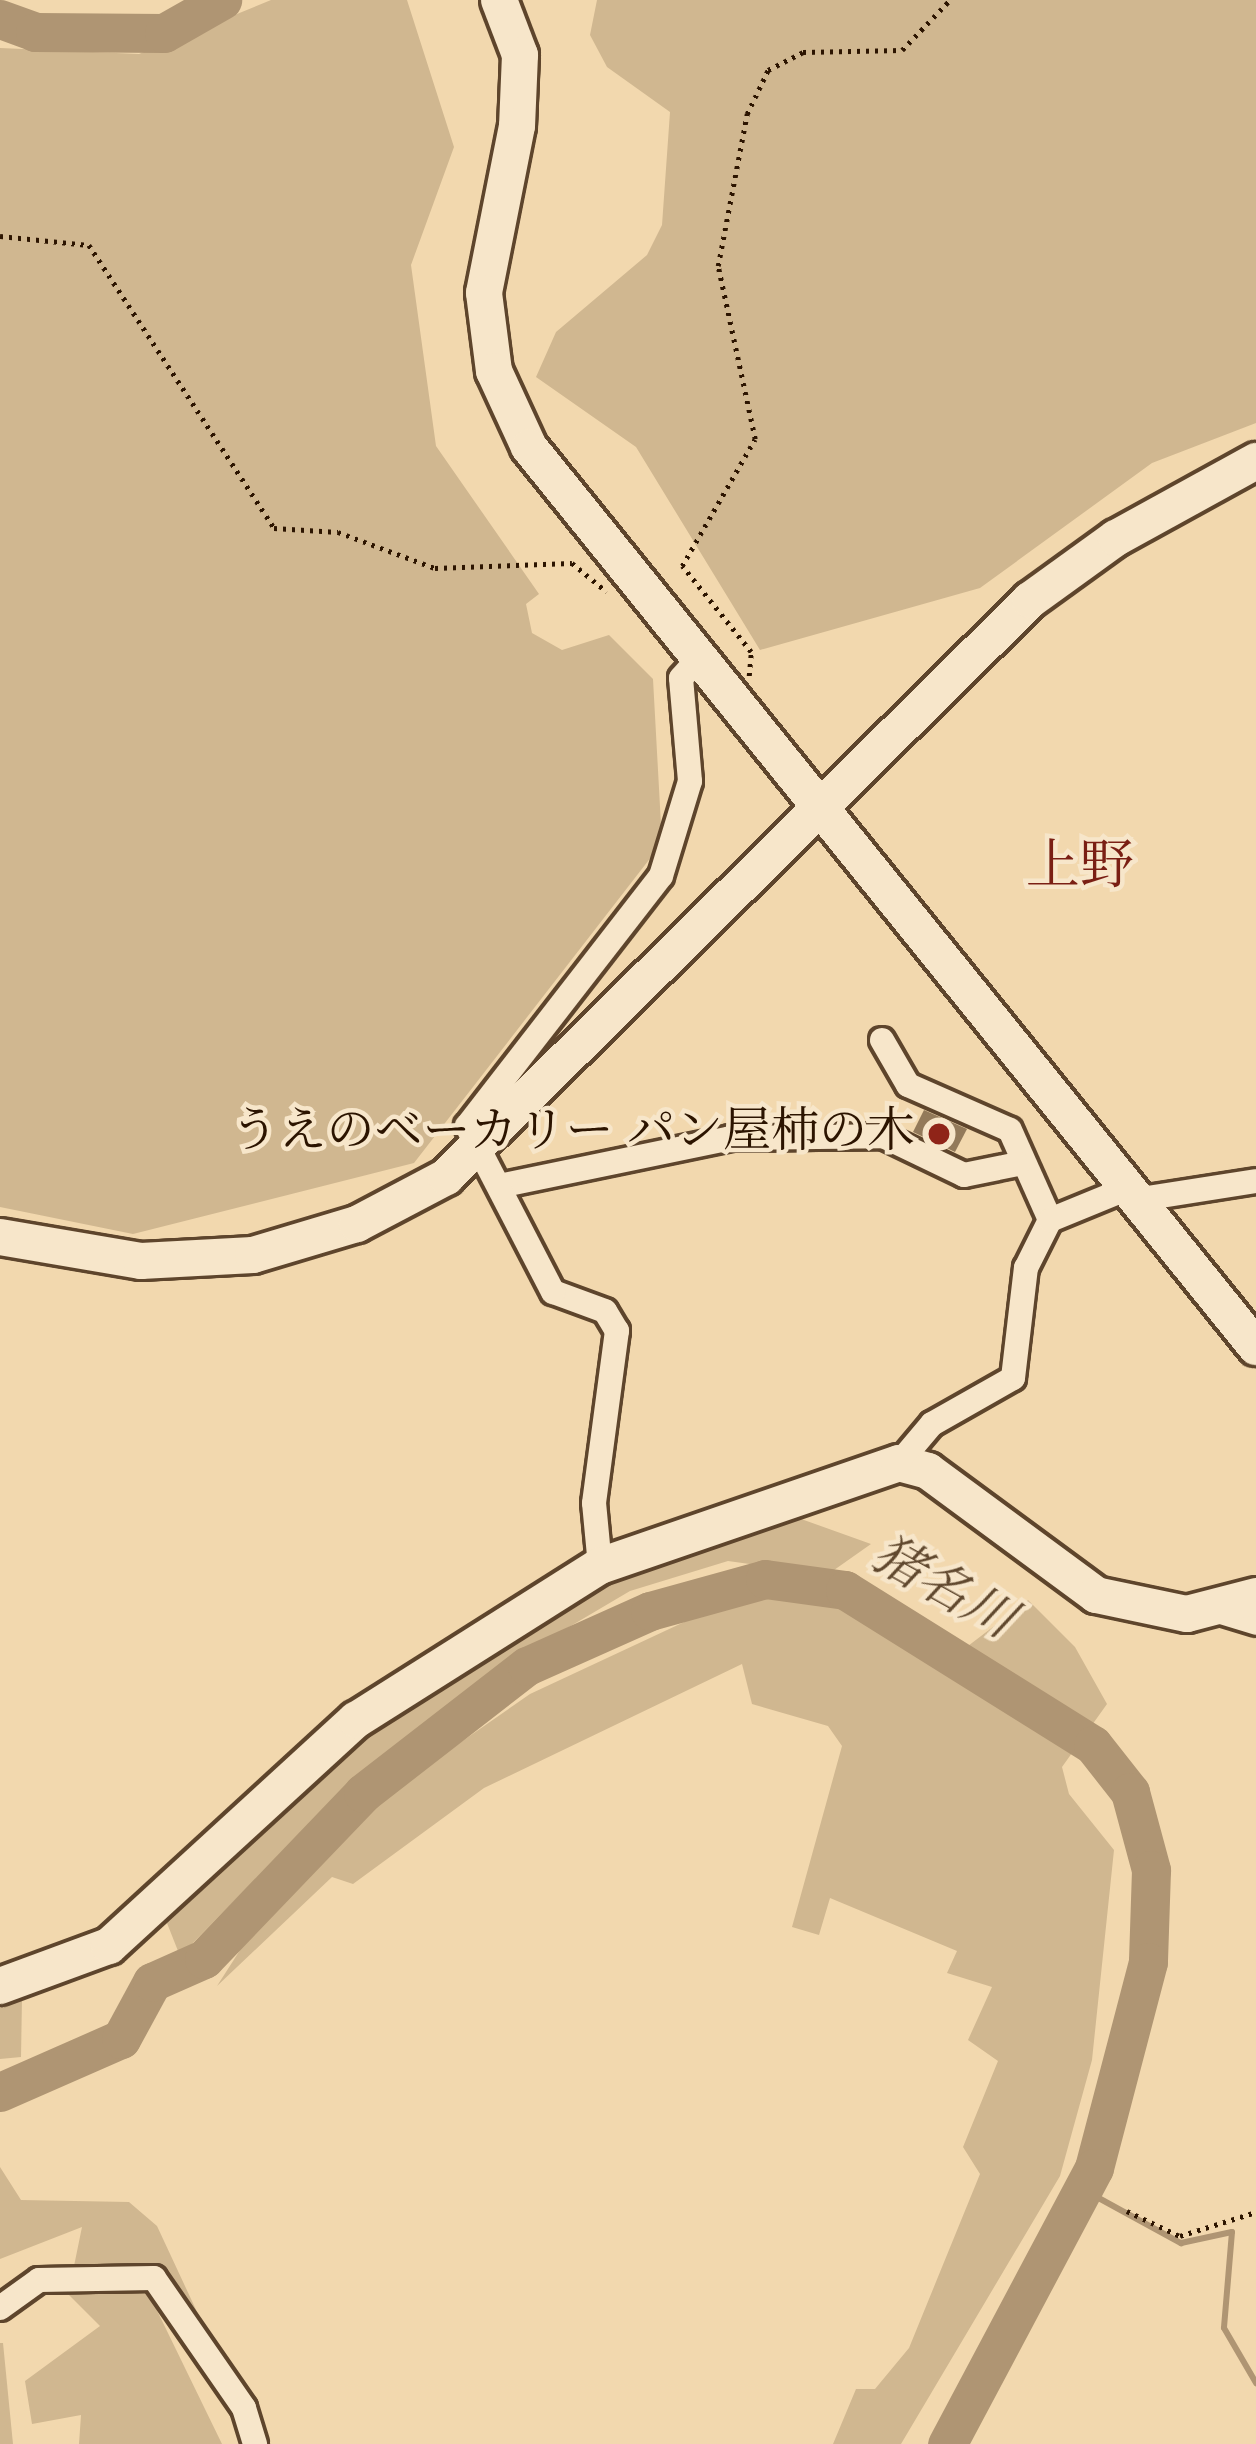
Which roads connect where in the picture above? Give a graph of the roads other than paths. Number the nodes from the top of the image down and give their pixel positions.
1 (499, 0) edge
2 (1256, 461) edge
3 (700, 657) junction
4 (821, 809) junction
5 (882, 1040) dead end
6 (478, 1154) junction
7 (1018, 1164) junction
8 (1256, 1181) edge
9 (504, 1185) junction
10 (1130, 1194) junction
11 (1050, 1220) junction
12 (0, 1237) edge
13 (1256, 1347) edge
14 (899, 1463) junction
15 (600, 1566) junction
16 (1256, 1597) edge
17 (1220, 1612) junction
18 (1256, 1623) edge
19 (0, 1986) edge
20 (0, 2308) edge
21 (255, 2444) edge

1 - 3 street
2 - 4 street
3 - 4 street
3 - 6 street
4 - 6 street
4 - 10 street
5 - 7 street
6 - 9 street
6 - 12 street
7 - 9 street
7 - 11 street
8 - 10 street
9 - 15 street
10 - 11 street
10 - 13 street
11 - 14 street
14 - 15 street
14 - 17 street
15 - 19 street
16 - 17 street
17 - 18 street
20 - 21 street

